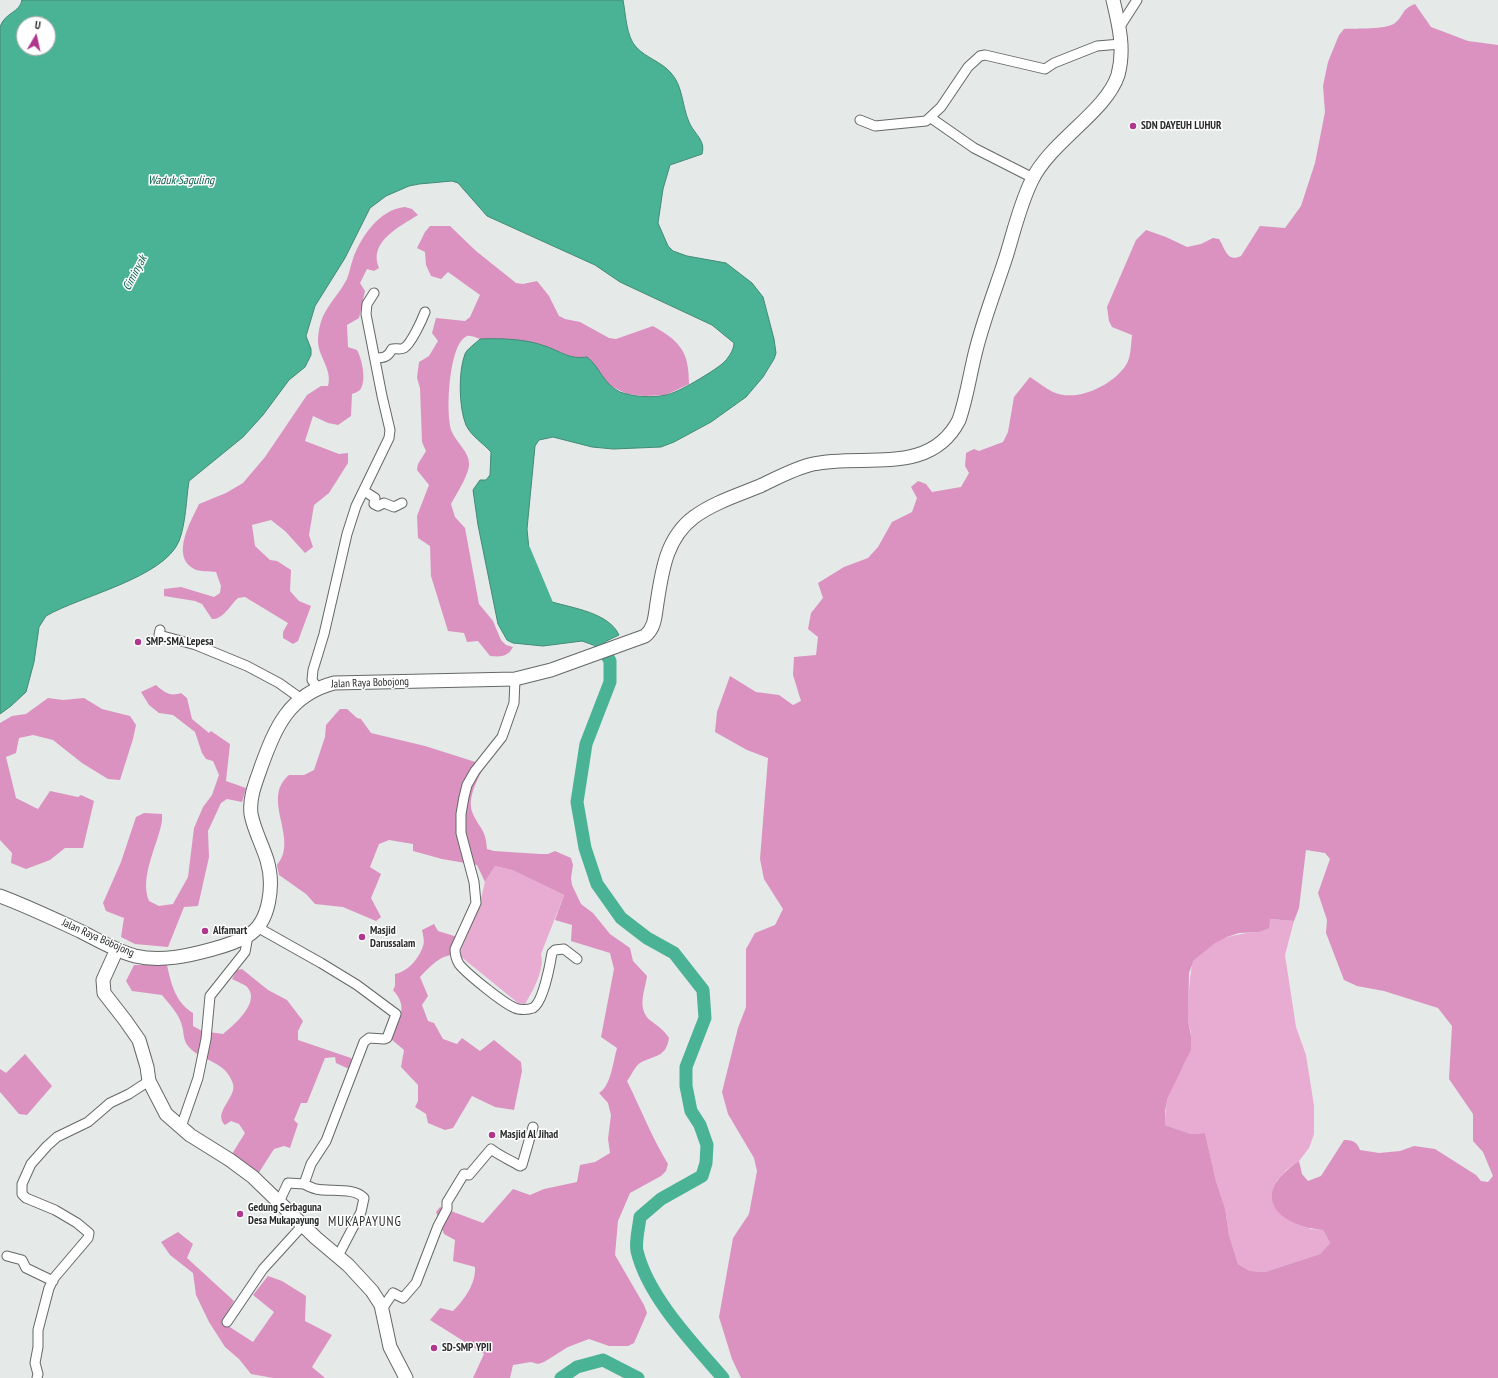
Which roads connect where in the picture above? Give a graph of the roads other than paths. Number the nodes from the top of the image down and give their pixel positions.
1 (1113, 0) edge
2 (1137, 0) edge
3 (1119, 28) junction
4 (1121, 44) junction
5 (931, 118) junction
6 (860, 120) dead end
7 (1033, 178) junction
8 (374, 293) dead end
9 (425, 312) dead end
10 (375, 358) junction
11 (364, 491) junction
12 (402, 503) dead end
13 (160, 630) dead end
14 (516, 680) junction
15 (317, 688) junction
16 (300, 698) junction
17 (0, 896) edge
18 (252, 932) junction
19 (117, 949) junction
20 (577, 958) dead end
21 (149, 1081) junction
22 (533, 1127) dead end
23 (181, 1128) junction
24 (304, 1184) junction
25 (279, 1202) junction
26 (303, 1225) junction
27 (7, 1256) dead end
28 (338, 1256) junction
29 (53, 1281) junction
30 (382, 1309) junction
31 (227, 1322) dead end
32 (37, 1378) edge
33 (406, 1378) edge

1 - 3 main road
2 - 3 street
3 - 4 main road
4 - 5 street
4 - 7 main road
5 - 6 street
5 - 7 street
7 - 14 main road, Jalan Raya Bobojong
8 - 10 street
9 - 10 street
10 - 11 street
11 - 12 street
11 - 15 street
13 - 16 street
14 - 15 main road, Jalan Raya Bobojong
14 - 20 street
15 - 16 main road, Jalan Raya Bobojong
16 - 18 main road, Jalan Raya Bobojong
17 - 19 main road, Jalan Raya Bobojong
18 - 19 main road, Jalan Raya Bobojong
18 - 23 street
18 - 24 street
19 - 21 main road
21 - 23 main road
21 - 29 street
22 - 30 street
23 - 25 main road
24 - 25 street
24 - 28 street
25 - 26 main road
26 - 28 main road
26 - 31 street
27 - 29 street
28 - 30 main road
29 - 32 street
30 - 33 main road

